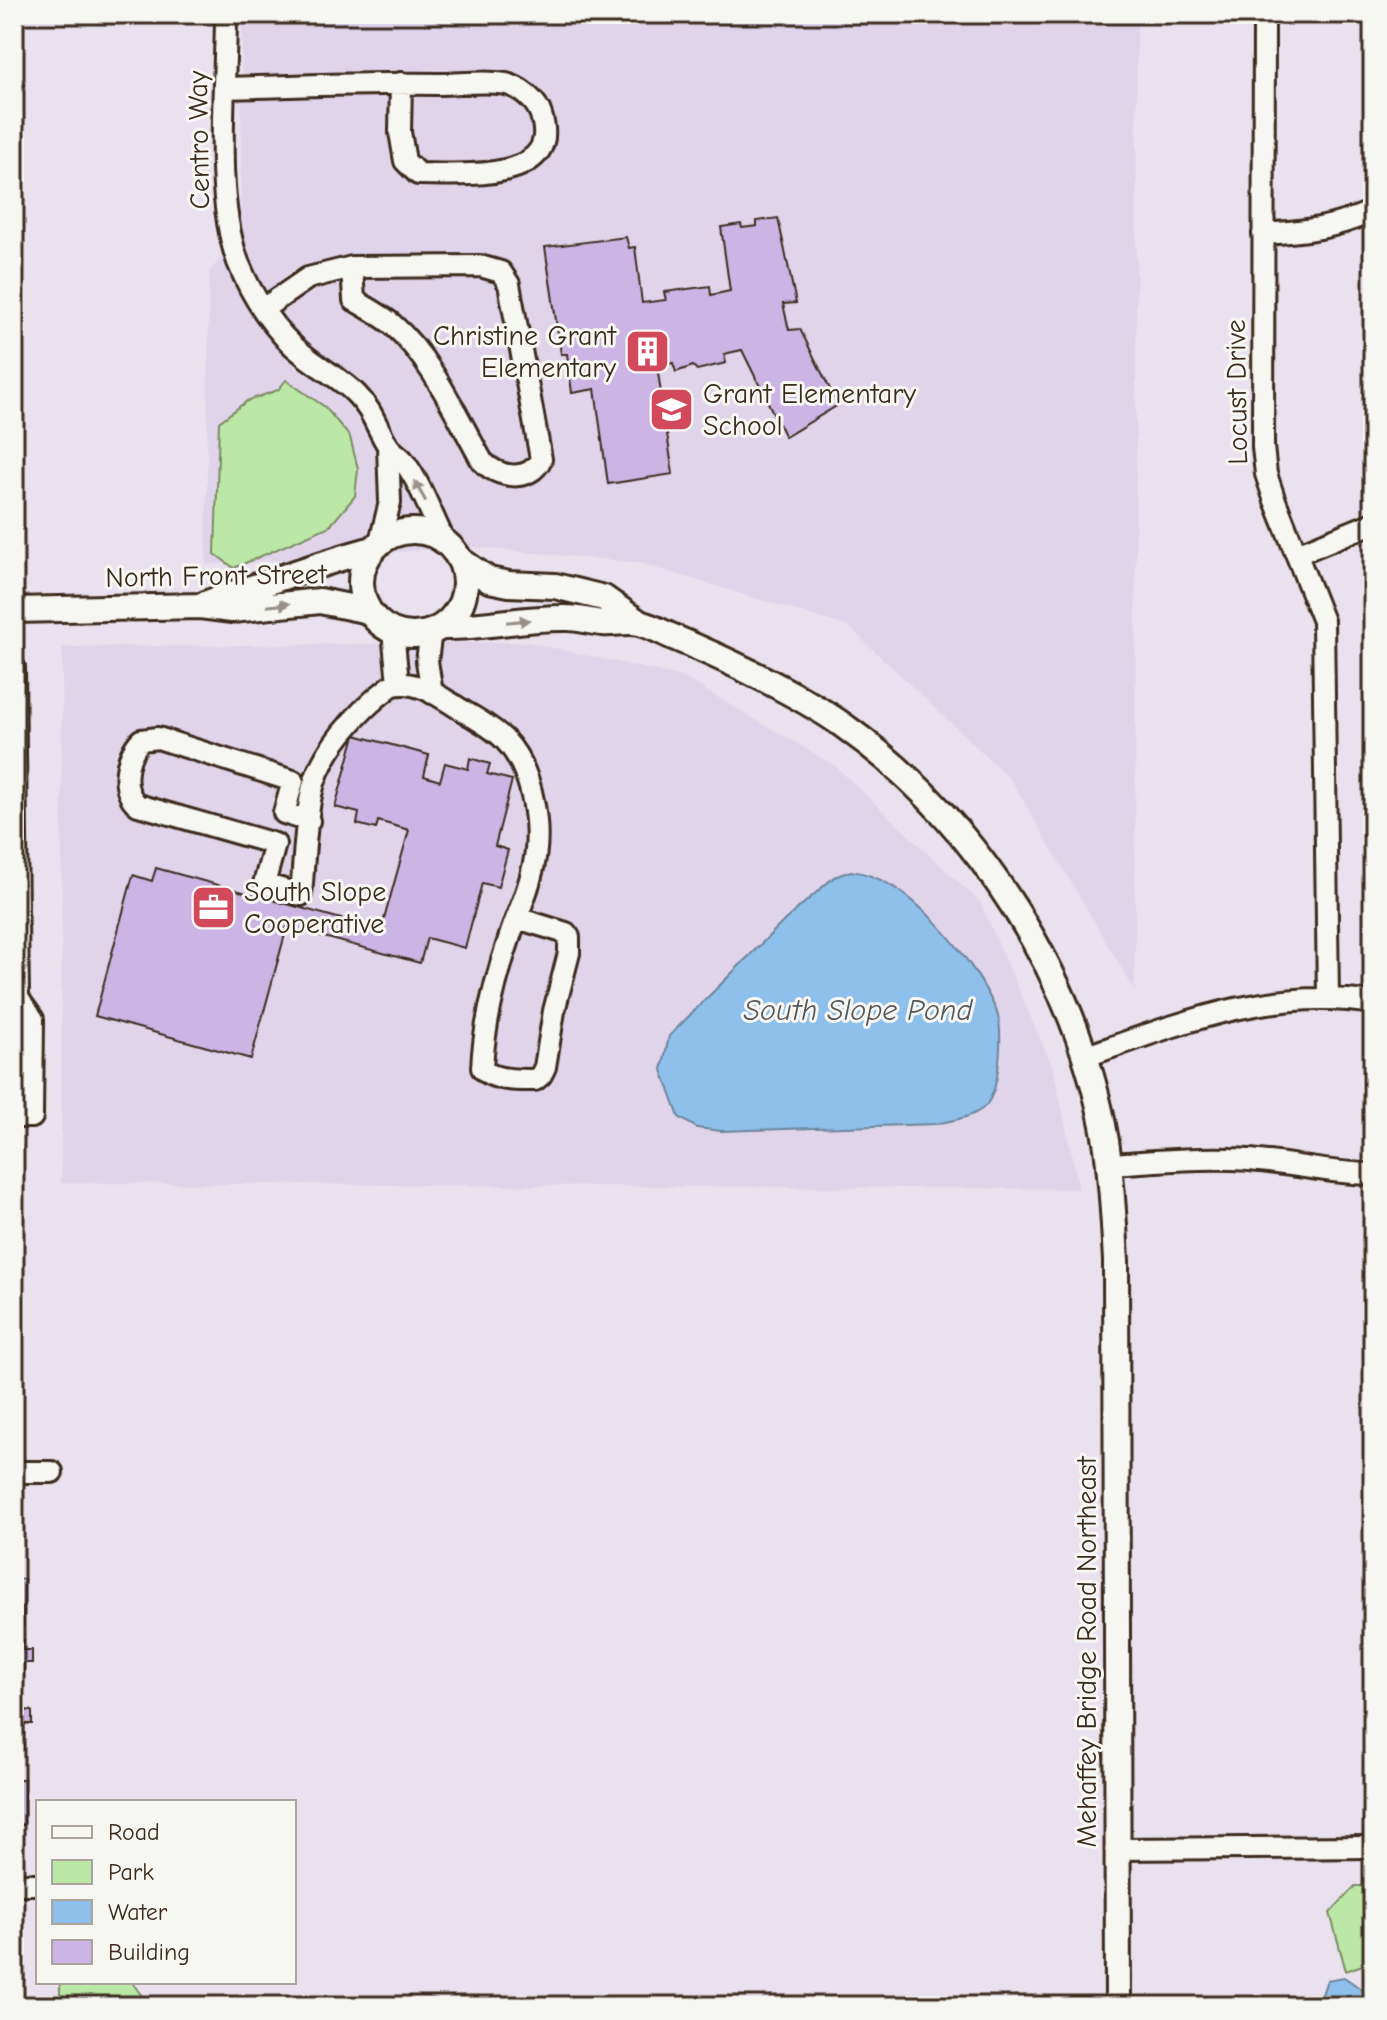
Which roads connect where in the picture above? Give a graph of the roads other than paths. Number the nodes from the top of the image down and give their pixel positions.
1 (226, 14) edge
2 (1264, 14) edge
3 (401, 83) junction
4 (225, 88) junction
5 (1373, 211) edge
6 (1263, 234) junction
7 (352, 267) junction
8 (263, 309) junction
9 (388, 446) junction
10 (1373, 523) edge
11 (444, 540) junction
12 (376, 546) junction
13 (1297, 554) junction
14 (460, 560) junction
15 (200, 606) junction
16 (14, 610) edge
17 (369, 611) junction
18 (638, 622) junction
19 (436, 629) junction
20 (393, 631) junction
21 (14, 667) edge
22 (398, 683) junction
23 (432, 693) junction
24 (15, 778) edge
25 (284, 813) junction
26 (309, 821) junction
27 (275, 844) junction
28 (15, 890) edge
29 (517, 918) junction
30 (1328, 998) junction
31 (16, 999) edge
32 (1373, 1003) edge
33 (1084, 1057) junction
34 (14, 1117) edge
35 (1108, 1164) junction
36 (1373, 1174) edge
37 (14, 1472) edge
38 (52, 1472) dead end
39 (1373, 1847) edge
40 (1117, 1849) junction
41 (14, 1884) edge
42 (36, 1884) edge
43 (1118, 2006) edge

1 - 4 street, Centro Way
2 - 6 street, Locust Drive
3 - 3 street
3 - 4 street
4 - 8 street, Centro Way
5 - 6 street
6 - 13 street, Locust Drive
7 - 7 street
7 - 8 street
8 - 9 street, Centro Way
11 -> 9 street, Centro Way
9 - 12 street, Centro Way
10 - 13 street
11 - 12 main road
11 - 14 main road
12 - 15 main road
12 - 17 main road
13 - 30 street, Locust Drive
14 - 18 main road
14 - 19 main road
15 - 16 main road, North Front Street
15 -> 17 main road, North Front Street
17 - 20 main road
19 -> 18 main road
18 - 33 main road
19 - 20 main road
19 - 23 street
20 - 22 street
21 - 24 street
22 - 23 street
22 - 26 street
23 - 29 street
24 - 28 street
25 - 26 street
25 - 27 street
25 - 27 street
26 - 27 street
28 - 31 street
29 - 29 street
30 - 32 street
30 - 33 street
31 - 34 street
33 - 35 main road
35 - 36 street
35 - 40 main road, Mehaffey Bridge Road Northeast
37 - 38 street
39 - 40 street
40 - 43 main road, Mehaffey Bridge Road Northeast
41 - 42 street

